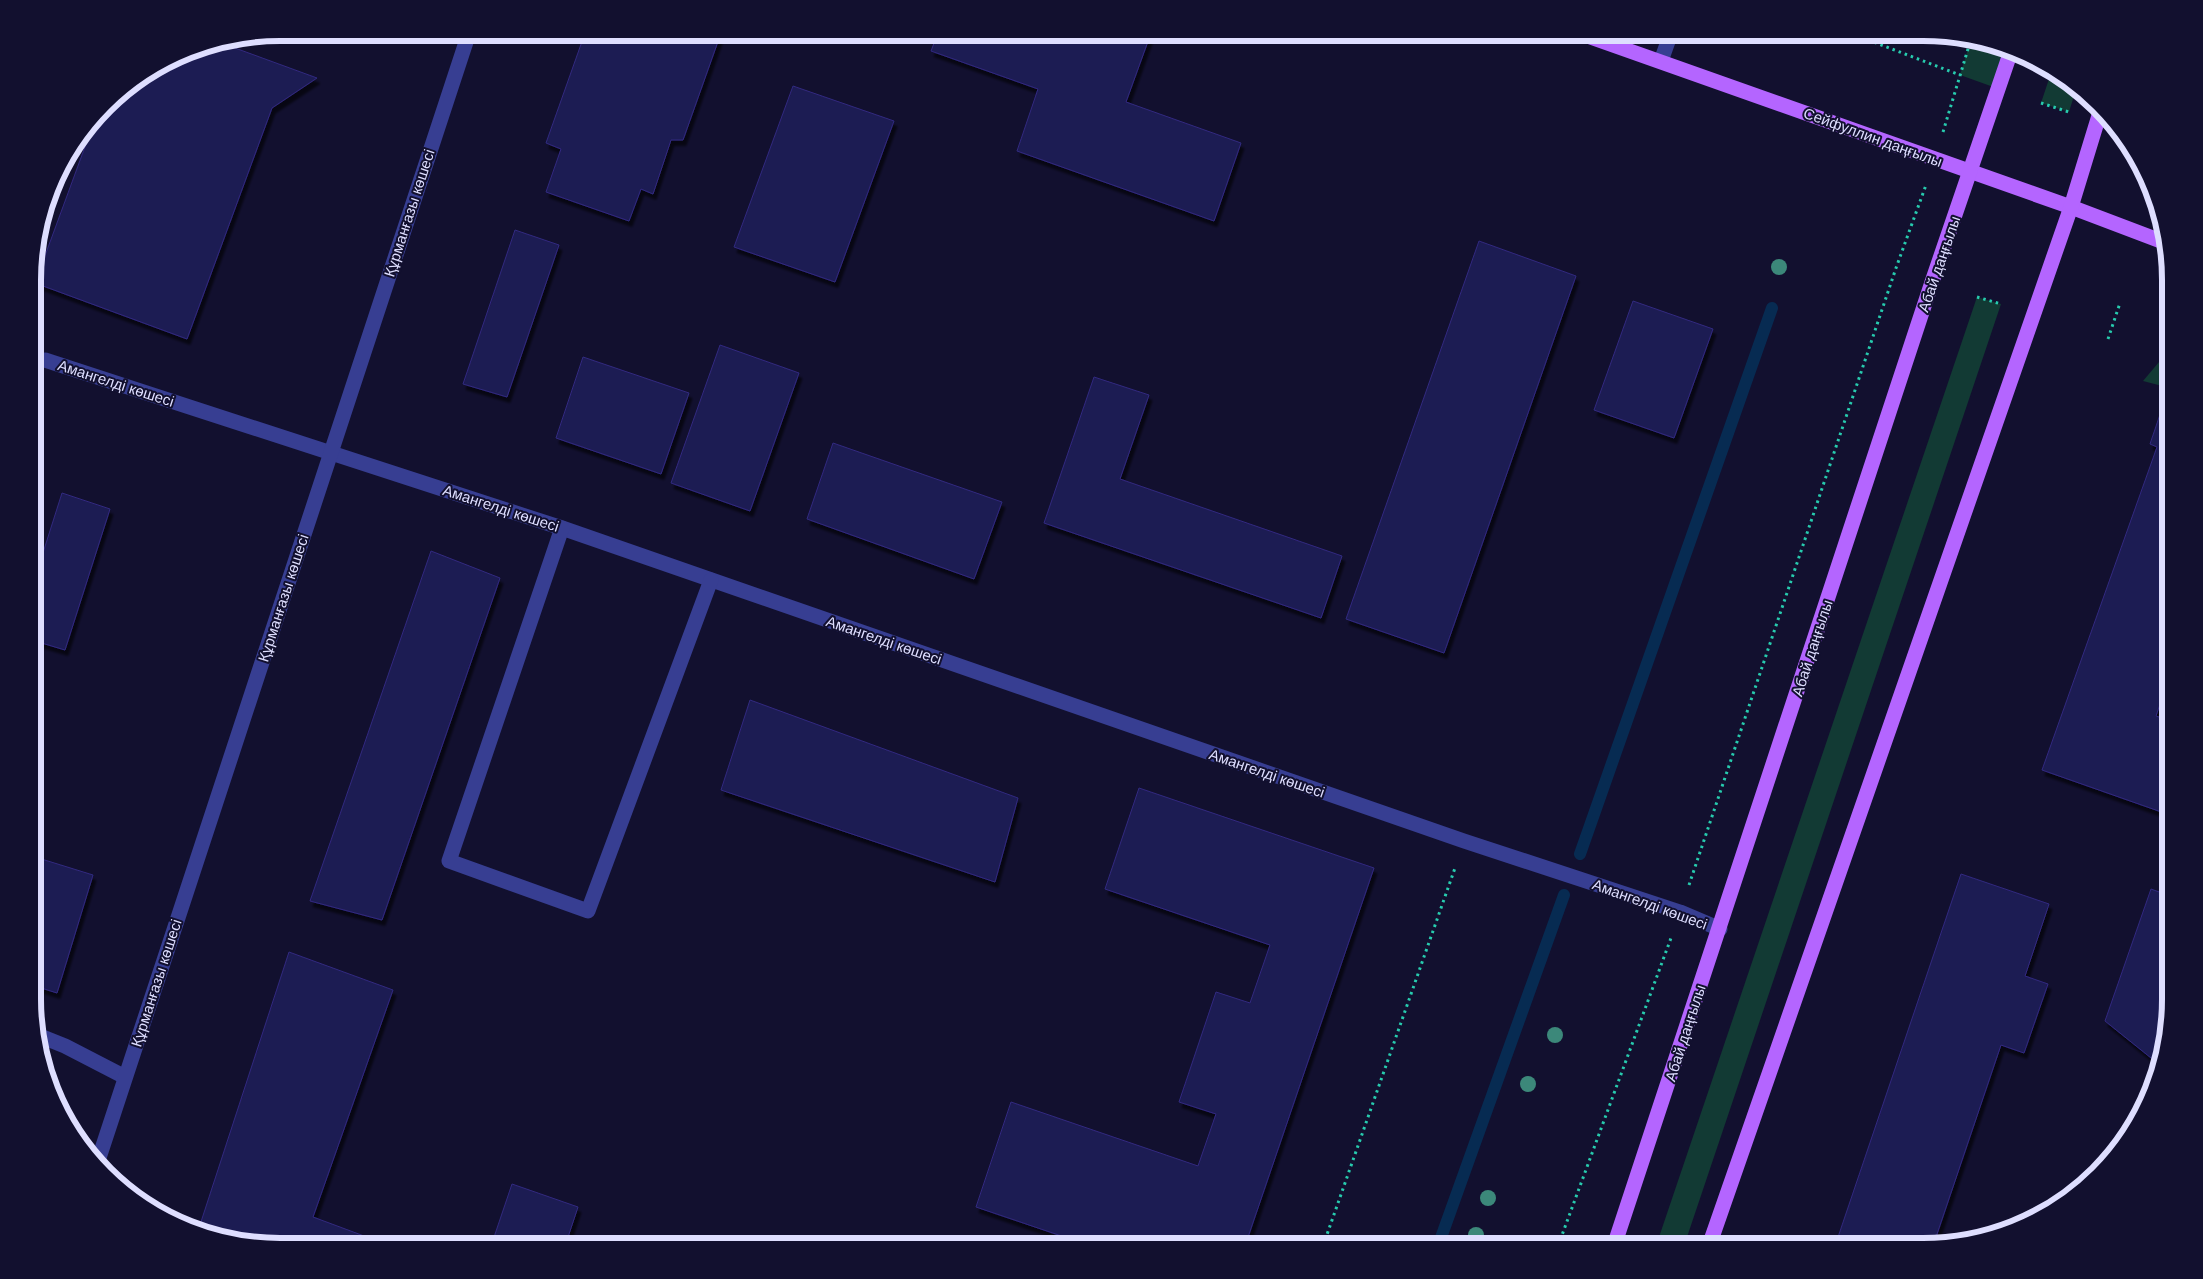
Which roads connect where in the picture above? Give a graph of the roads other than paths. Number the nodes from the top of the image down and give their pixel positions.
1 (466, 41) edge
2 (1604, 41) edge
3 (1668, 41) edge
4 (2009, 57) edge
5 (1661, 61) junction
6 (2098, 118) edge
7 (1971, 172) junction
8 (2071, 207) junction
9 (2158, 240) edge
10 (45, 360) dead end
11 (330, 453) junction
12 (562, 528) junction
13 (711, 580) junction
14 (1720, 929) junction
15 (45, 1038) edge
16 (125, 1076) junction
17 (100, 1155) edge
18 (1617, 1238) edge
19 (1712, 1238) edge

1 - 11 street, Құрманғазы көшесі
2 - 5 main road, Сейфуллин даңғылы
3 - 5 street
4 - 7 main road, Абай даңғылы
5 - 7 main road, Сейфуллин даңғылы
6 - 8 main road
7 - 8 main road, Сейфуллин даңғылы
7 - 14 main road, Абай даңғылы
8 - 9 main road, Сейфуллин даңғылы
8 - 19 main road
10 - 11 street, Амангелді көшесі
11 - 12 street, Амангелді көшесі
11 - 16 street, Құрманғазы көшесі
12 - 13 street, Амангелді көшесі
12 - 13 street
13 - 14 street, Амангелді көшесі
14 - 18 main road, Абай даңғылы
15 - 16 street
16 - 17 street, Құрманғазы көшесі

